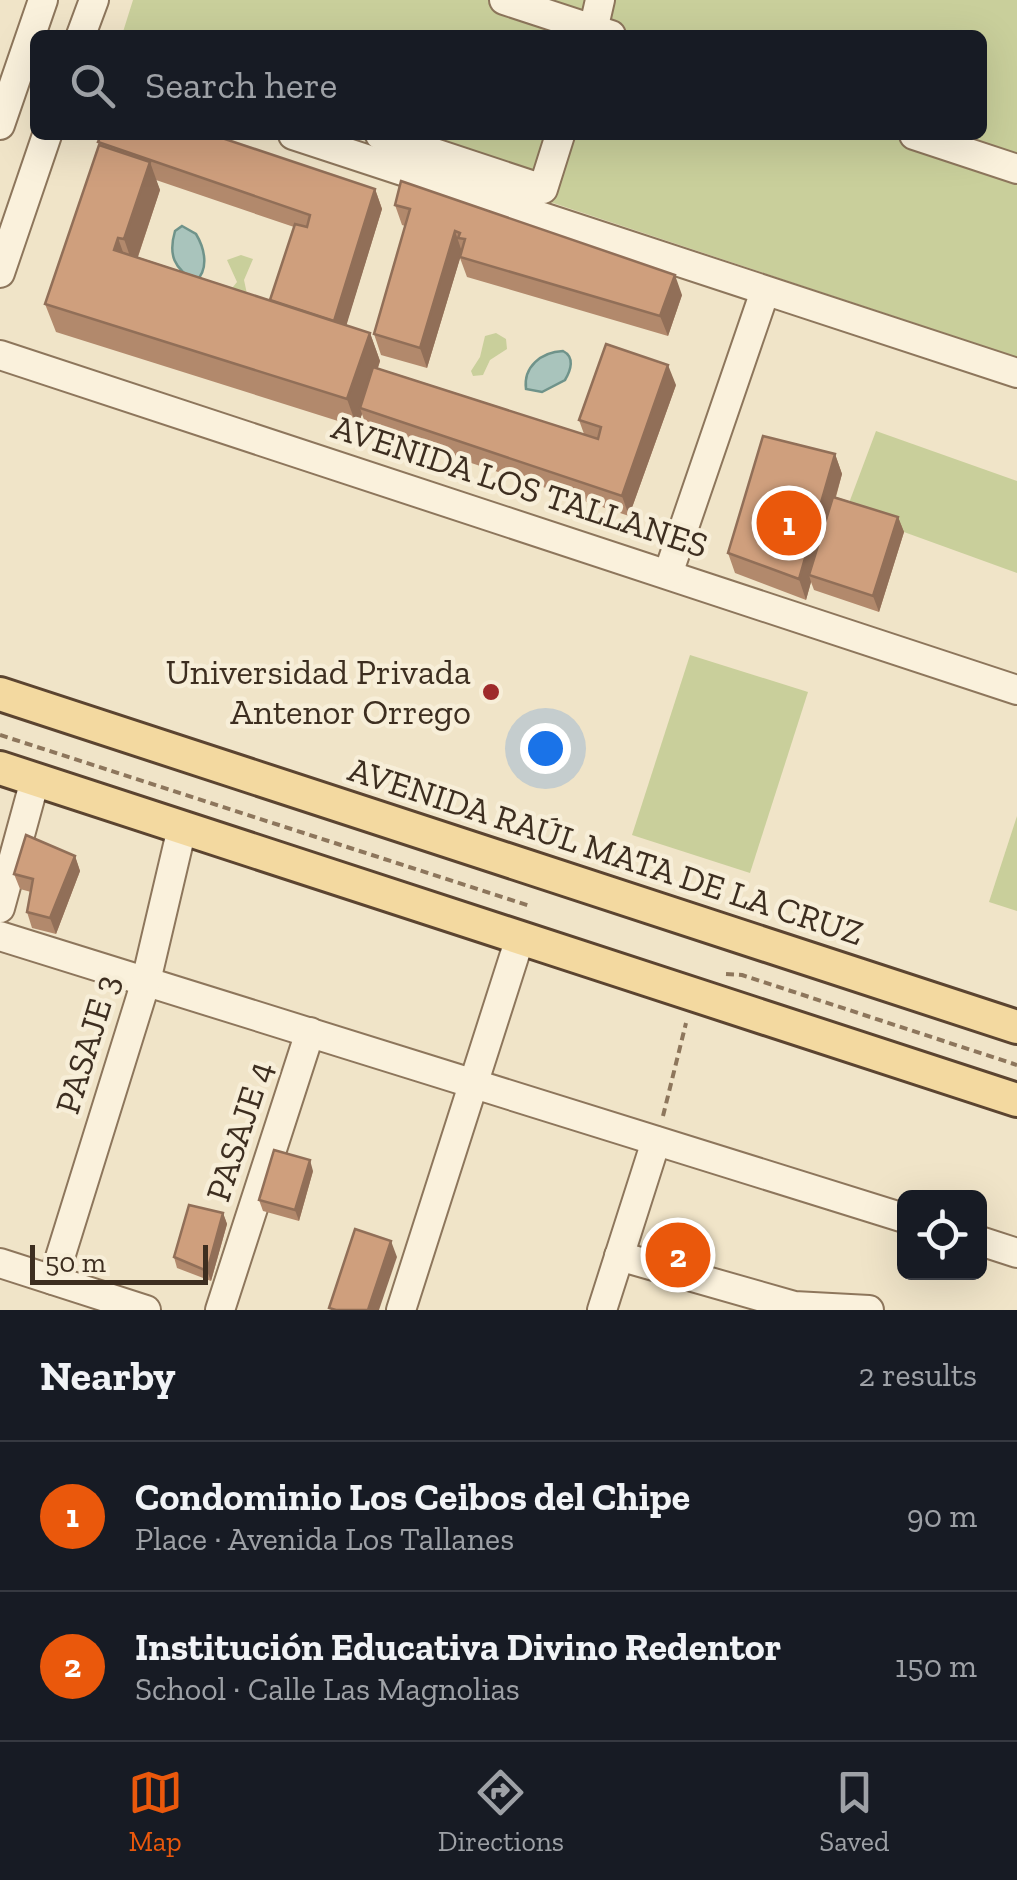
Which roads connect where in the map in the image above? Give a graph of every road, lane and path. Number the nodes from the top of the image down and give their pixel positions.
1 (43, 0) edge
2 (94, 0) edge
3 (504, 0) edge
4 (600, 0) edge
5 (33, 30) edge
6 (83, 30) edge
7 (589, 30) edge
8 (598, 30) edge
9 (30, 38) edge
10 (0, 125) edge
11 (44, 140) edge
12 (308, 140) edge
13 (395, 140) edge
14 (558, 140) edge
15 (929, 140) edge
16 (1017, 169) edge
17 (0, 273) edge
18 (765, 291) junction
19 (0, 355) edge
20 (1017, 373) edge
21 (668, 574) junction
22 (1017, 690) edge
23 (0, 694) edge
24 (0, 735) edge
25 (0, 768) edge
26 (35, 780) junction
27 (182, 828) junction
28 (0, 908) edge
29 (525, 922) junction
30 (0, 936) edge
31 (146, 981) junction
32 (694, 994) junction
33 (1017, 1027) edge
34 (310, 1032) junction
35 (473, 1084) junction
36 (1017, 1100) edge
37 (656, 1140) junction
38 (897, 1216) edge
39 (987, 1244) edge
40 (1017, 1253) edge
41 (619, 1256) junction
42 (0, 1263) edge
43 (53, 1280) junction
44 (146, 1310) edge
45 (220, 1310) edge
46 (401, 1310) edge
47 (602, 1310) edge
48 (870, 1310) edge

1 - 5 street
2 - 6 street
3 - 7 street
4 - 8 street
9 - 10 street
11 - 17 street
12 - 18 street
13 - 14 street
15 - 16 street
18 - 20 street
18 - 21 street
19 - 21 street, AVENIDA LOS TALLANES
21 - 22 street, AVENIDA LOS TALLANES
23 - 33 main road, AVENIDA RAÚL MATA DE LA CRUZ
24 - 29 path
25 - 26 main road
26 - 27 main road
26 - 28 street
27 - 29 main road
27 - 31 street, PASAJE 3
29 - 32 main road
29 - 35 street
30 - 31 street
31 - 34 street
31 - 43 street, PASAJE 3
32 - 36 main road
32 - 37 path
34 - 35 street
34 - 45 street, PASAJE 4
35 - 37 street
35 - 46 street
37 - 38 street
37 - 41 street
39 - 40 street
41 - 47 street
41 - 48 street
42 - 43 street
43 - 44 street

